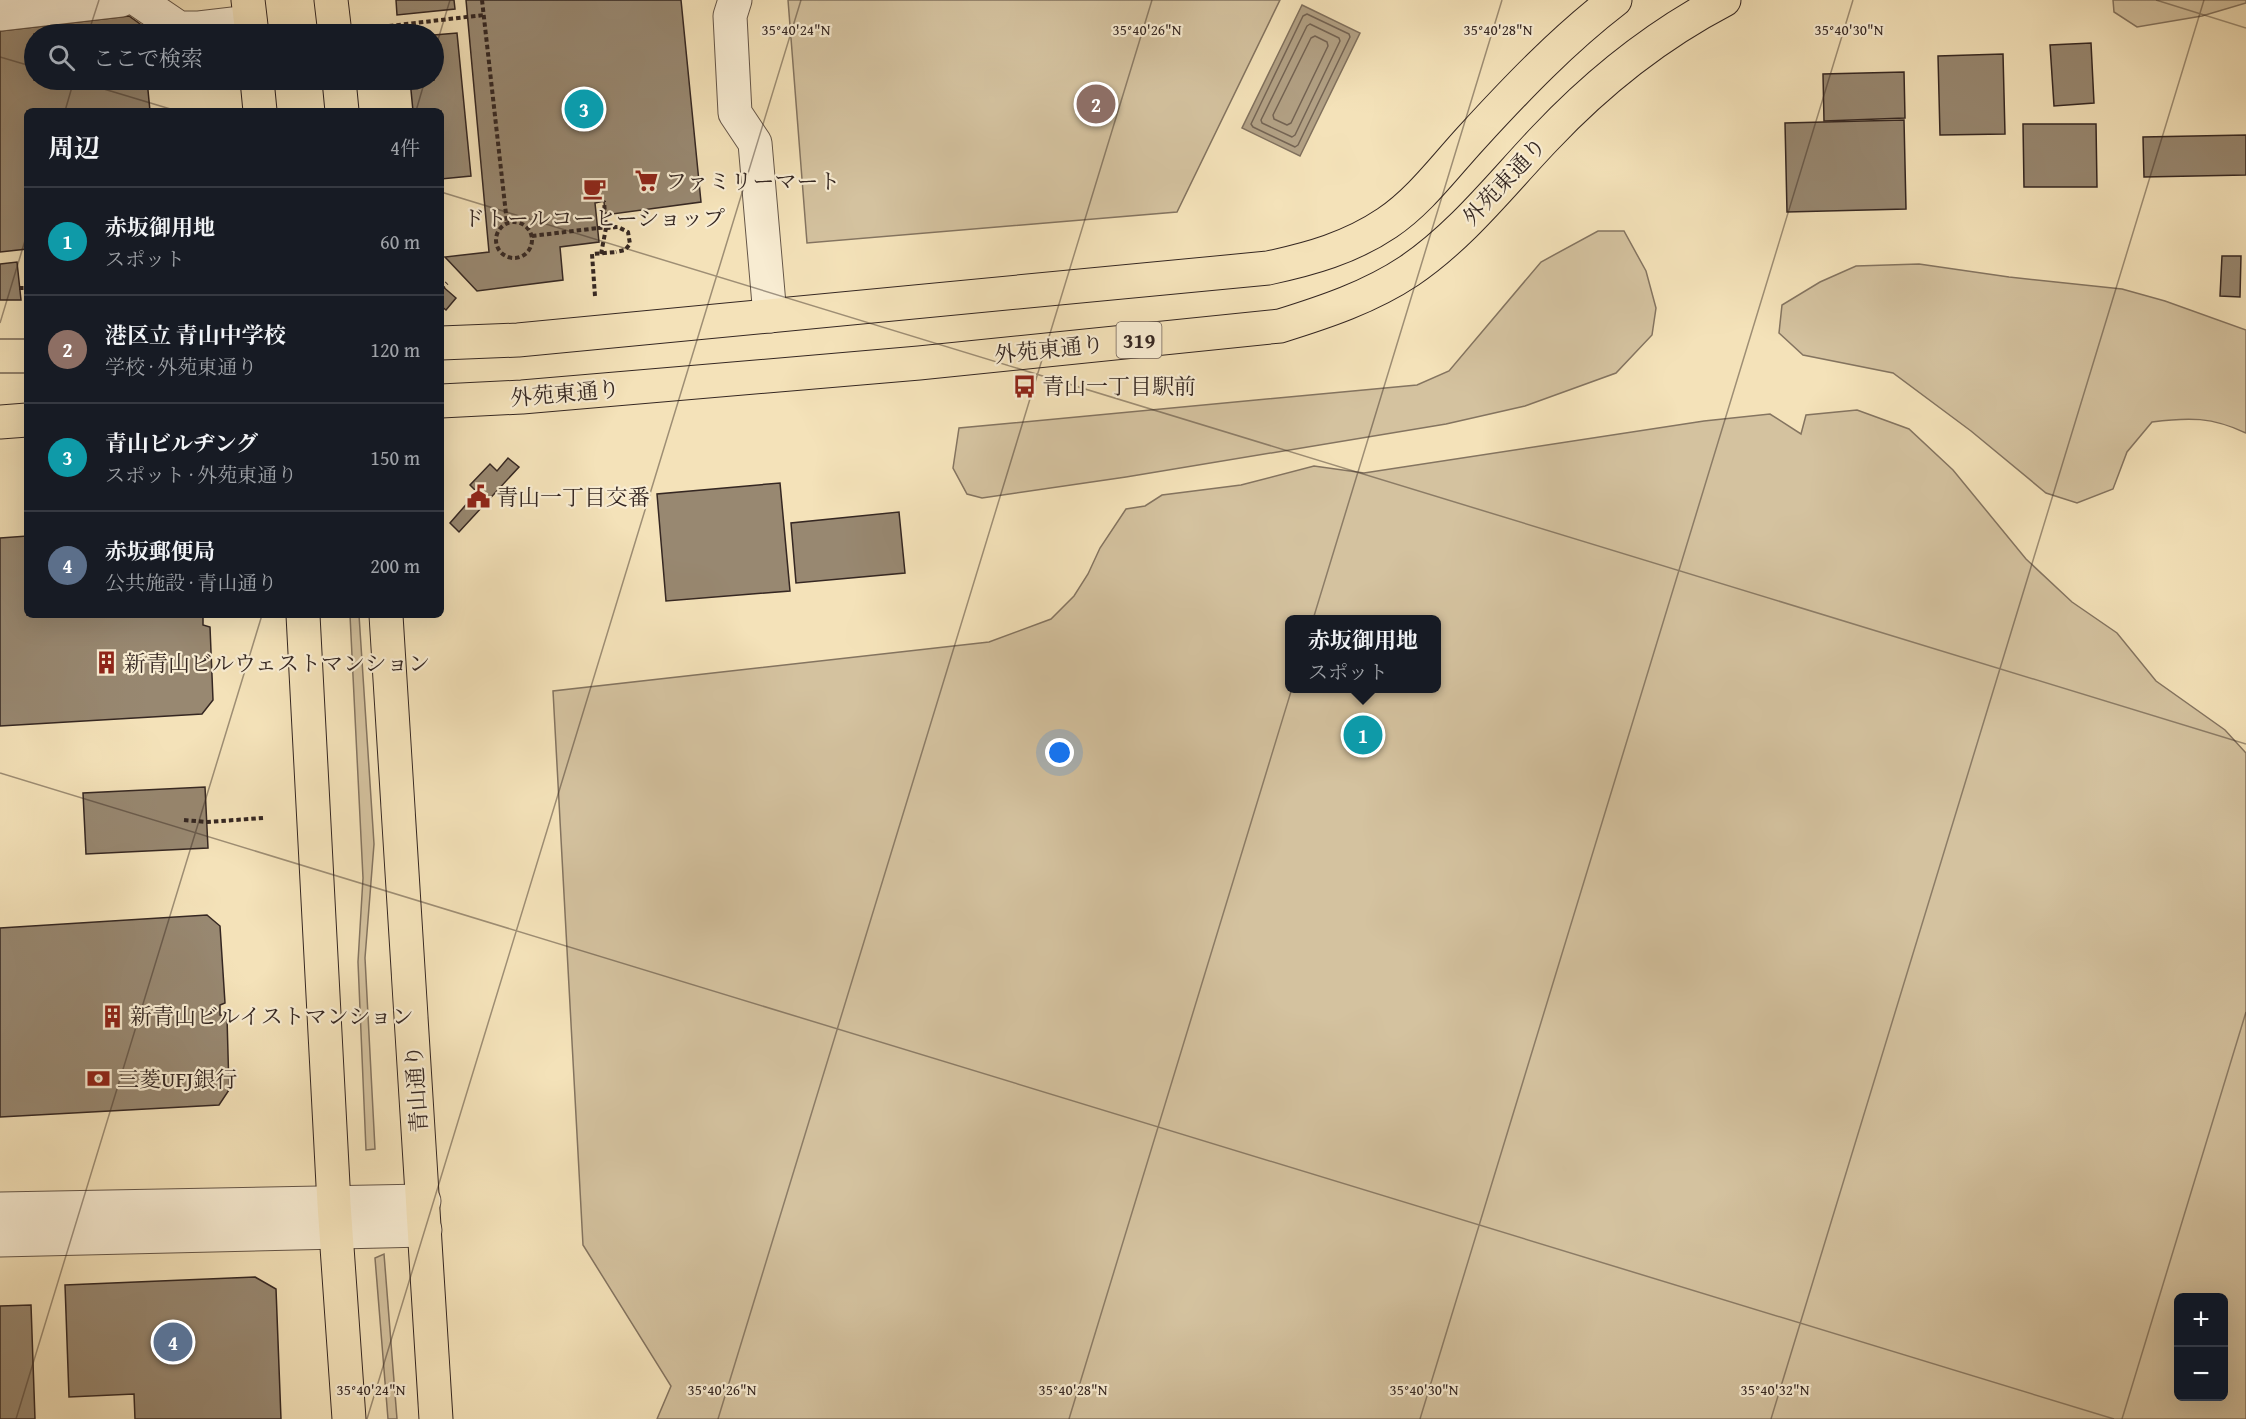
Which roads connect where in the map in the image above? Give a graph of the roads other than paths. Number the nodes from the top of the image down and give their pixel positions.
1 (121, 0) edge
2 (138, 0) edge
3 (331, 0) edge
4 (1615, 0) edge
5 (1724, 0) edge
6 (732, 5) edge
7 (0, 14) edge
8 (250, 19) edge
9 (173, 24) edge
10 (222, 24) edge
11 (334, 24) edge
12 (258, 90) edge
13 (340, 90) edge
14 (261, 108) edge
15 (342, 108) edge
16 (770, 316) junction
17 (444, 343) edge
18 (0, 356) edge
19 (24, 356) edge
20 (444, 401) edge
21 (24, 420) edge
22 (0, 422) edge
23 (303, 618) edge
24 (386, 618) edge
25 (0, 1209) edge
26 (424, 1216) junction
27 (335, 1218) junction
28 (0, 1240) edge
29 (349, 1419) edge
30 (436, 1419) edge

1 - 7 street
2 - 9 street
3 - 11 main road
4 - 16 main road
5 - 20 main road, 外苑東通り / 319
6 - 16 street
8 - 10 street
12 - 14 main road
13 - 15 main road
16 - 17 main road
18 - 19 main road
21 - 22 main road
23 - 27 main road
24 - 26 main road, 青山通り
25 - 27 street
26 - 27 street
26 - 30 main road, 青山通り
27 - 28 street
27 - 29 main road

